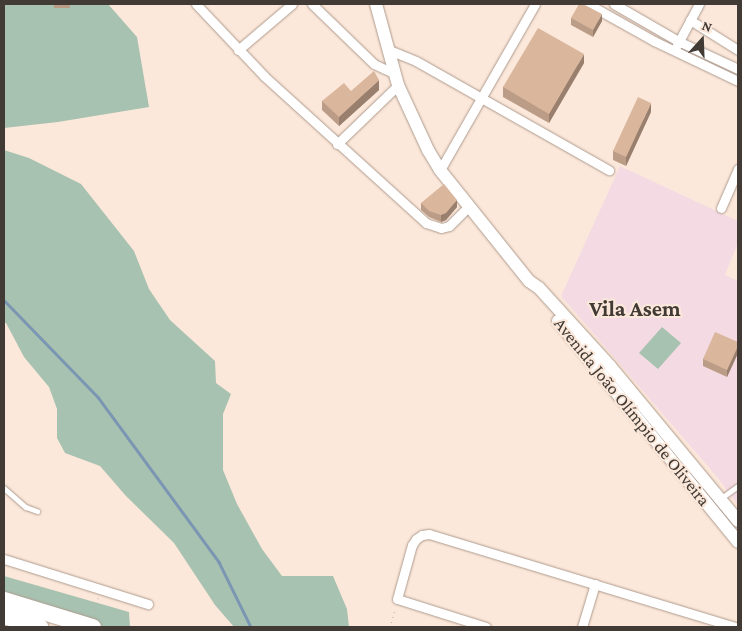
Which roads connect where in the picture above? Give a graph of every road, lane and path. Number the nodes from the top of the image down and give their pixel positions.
1 (196, 4) edge
2 (292, 4) edge
3 (312, 4) edge
4 (376, 4) edge
5 (534, 4) edge
6 (588, 4) edge
7 (614, 4) edge
8 (699, 4) edge
9 (690, 20) junction
10 (678, 41) junction
11 (238, 50) junction
12 (389, 50) junction
13 (738, 50) edge
14 (675, 52) junction
15 (738, 55) edge
16 (734, 67) edge
17 (722, 73) junction
18 (396, 80) junction
19 (738, 81) edge
20 (482, 99) junction
21 (337, 144) junction
22 (738, 169) edge
23 (440, 170) junction
24 (609, 170) dead end
25 (469, 206) junction
26 (721, 208) dead end
27 (529, 281) junction
28 (738, 486) edge
29 (4, 488) edge
30 (720, 499) junction
31 (709, 506) junction
32 (37, 511) dead end
33 (738, 520) edge
34 (736, 535) edge
35 (4, 559) edge
36 (595, 584) junction
37 (107, 591) junction
38 (397, 599) junction
39 (4, 600) edge
40 (148, 604) dead end
41 (4, 616) edge
42 (4, 624) edge
43 (96, 624) edge
44 (20, 627) edge
45 (40, 627) edge
46 (390, 627) edge
47 (486, 627) edge
48 (582, 627) edge
49 (736, 627) edge

1 - 11 street
2 - 11 street
3 - 18 street
4 - 12 main road, Avenida João Olímpio de Oliveira
5 - 20 street
6 - 14 street
7 - 10 street
8 - 9 street
9 - 10 street
9 - 13 street
10 - 14 street
10 - 16 street
11 - 21 street
12 - 18 main road, Avenida João Olímpio de Oliveira
12 - 20 street
14 - 17 street
15 - 16 street
16 - 17 street
17 - 19 street
18 - 21 street
18 - 23 main road, Avenida João Olímpio de Oliveira
20 - 23 street
20 - 24 street
21 - 25 street
22 - 26 street
23 - 25 main road, Avenida João Olímpio de Oliveira
25 - 27 main road, Avenida João Olímpio de Oliveira
27 - 30 main road, Avenida João Olímpio de Oliveira
27 - 31 main road, Avenida João Olímpio de Oliveira
28 - 30 lane
29 - 32 lane
30 - 31 lane
30 - 33 main road, Avenida João Olímpio de Oliveira
31 - 34 main road, Avenida João Olímpio de Oliveira
35 - 37 street
36 - 38 street
36 - 48 street
36 - 49 street
37 - 40 street
37 - 43 path
38 - 46 path
38 - 47 street
39 - 43 highway
41 - 45 highway
42 - 44 highway

